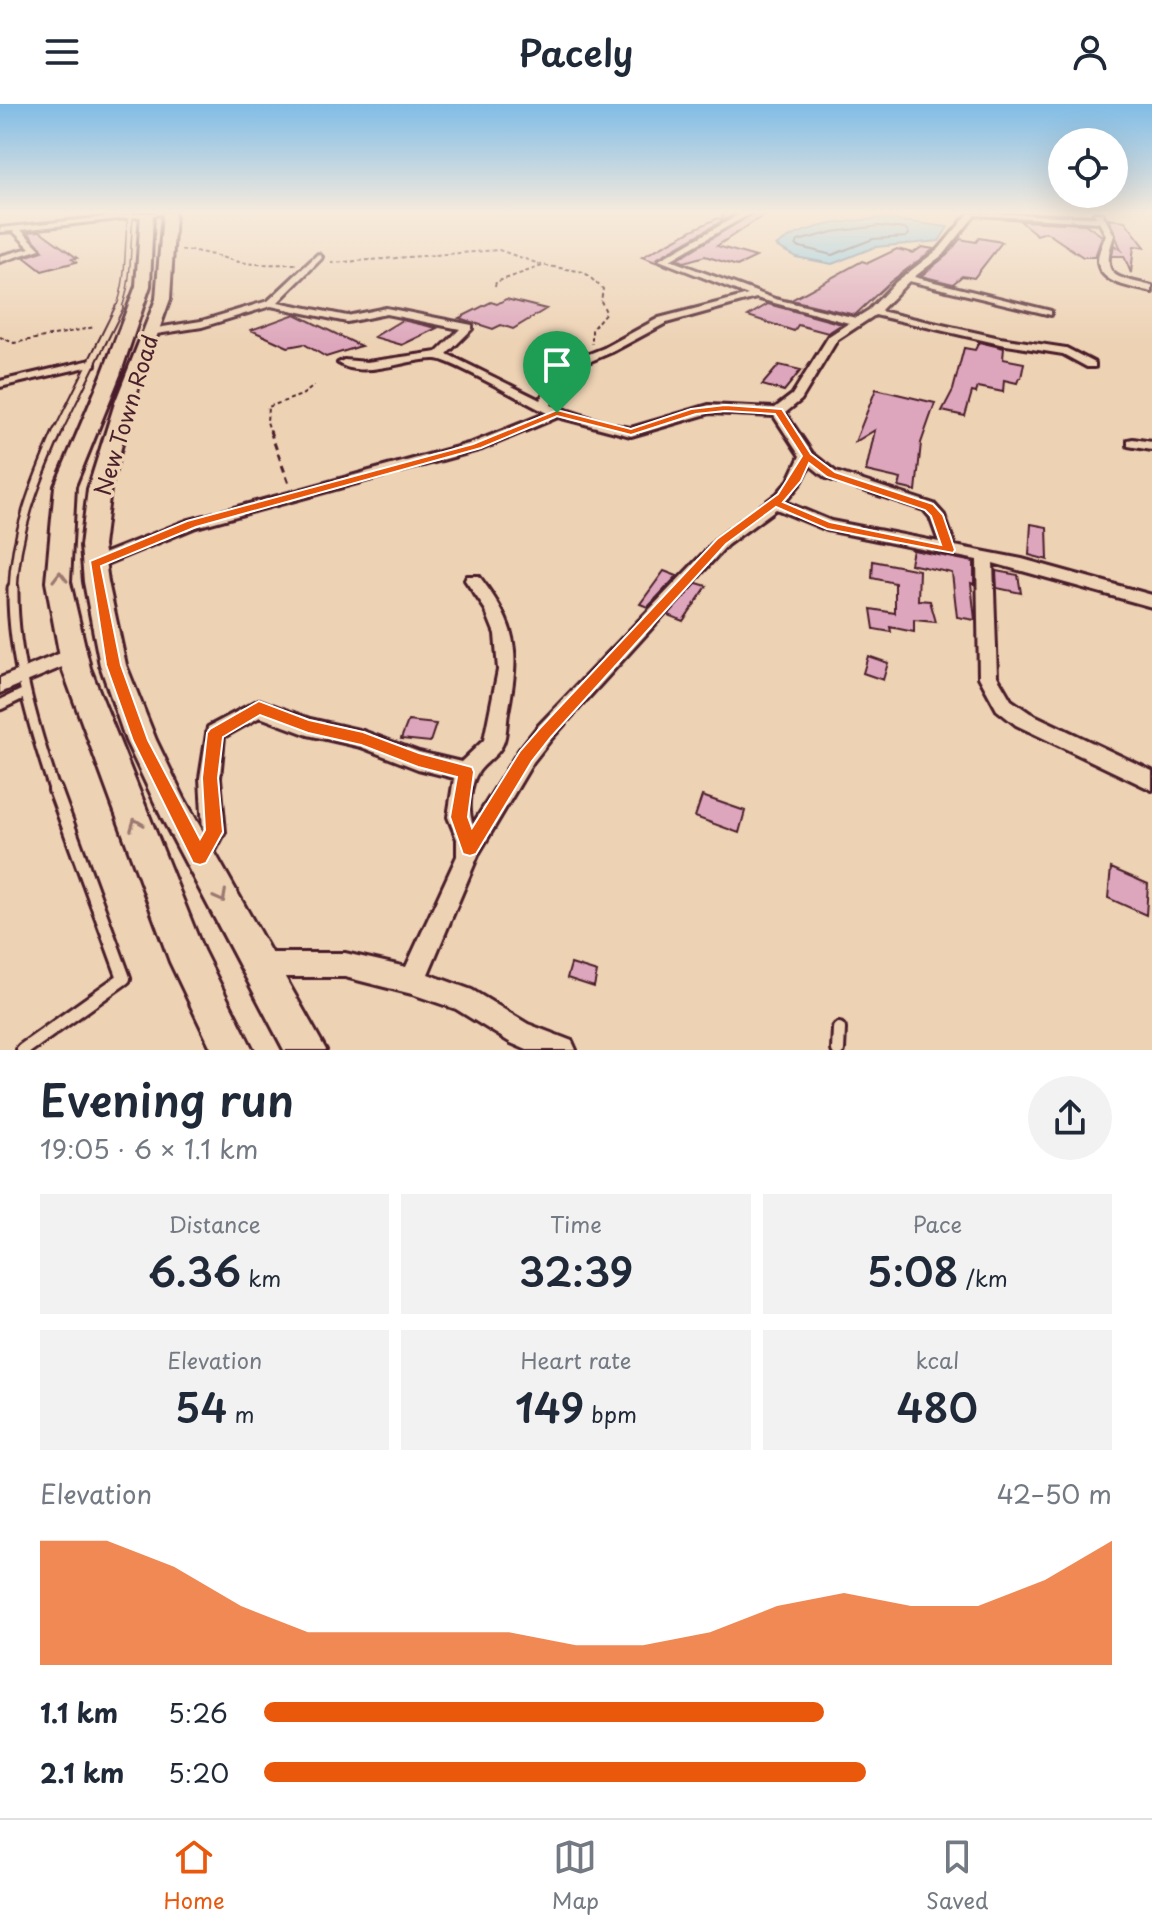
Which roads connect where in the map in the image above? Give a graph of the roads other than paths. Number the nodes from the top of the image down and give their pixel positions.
1 (126, 257) edge
2 (145, 257) edge
3 (166, 257) edge
4 (668, 257) edge
5 (934, 257) edge
6 (1103, 257) edge
7 (0, 260) edge
8 (322, 260) road end
9 (0, 269) edge
10 (907, 278) junction
11 (1152, 289) edge
12 (756, 295) junction
13 (271, 303) junction
14 (873, 312) junction
15 (1047, 313) dead end
16 (858, 322) junction
17 (150, 332) junction
18 (440, 355) junction
19 (91, 363) junction
20 (344, 363) dead end
21 (1091, 365) dead end
22 (0, 384) edge
23 (550, 410) junction
24 (778, 412) junction
25 (1133, 443) dead end
26 (1152, 446) edge
27 (807, 456) junction
28 (775, 503) junction
29 (949, 550) junction
30 (985, 557) junction
31 (94, 564) junction
32 (473, 580) dead end
33 (1152, 601) edge
34 (73, 655) junction
35 (23, 684) junction
36 (0, 686) edge
37 (0, 705) edge
38 (466, 772) junction
39 (1152, 781) edge
40 (470, 848) junction
41 (200, 856) junction
42 (260, 965) junction
43 (412, 981) junction
44 (839, 1029) dead end
45 (23, 1050) edge
46 (233, 1050) edge
47 (306, 1050) edge
48 (563, 1050) edge
49 (838, 1050) edge

1 - 19 lane
34 -> 2 main road, New Town Road
3 - 17 main road, New Town Road
4 - 12 street
5 - 10 street
6 - 11 street
7 - 9 street
8 - 13 street
10 - 14 street
10 - 15 street
12 - 16 street
12 - 23 street
13 - 17 street
13 - 18 street
14 - 16 street
14 - 21 street
16 - 24 street
17 - 31 main road, New Town Road
18 - 20 street
18 - 23 street
19 - 22 street
19 - 35 lane
23 - 24 street
23 - 31 street
24 - 27 street
25 - 26 street
27 - 28 street
27 - 29 street
28 - 29 street
28 - 40 street
29 - 30 street
30 - 33 street
30 - 39 street
31 - 41 main road, New Town Road
32 - 38 street
34 - 35 street
46 -> 34 main road, New Town Road
35 - 36 street
35 - 37 lane
35 - 45 lane
38 - 40 street
38 - 41 street
40 - 43 street
41 -> 42 main road, New Town Road
42 - 43 street
42 - 47 main road, New Town Road
43 - 48 street
44 - 49 lane

